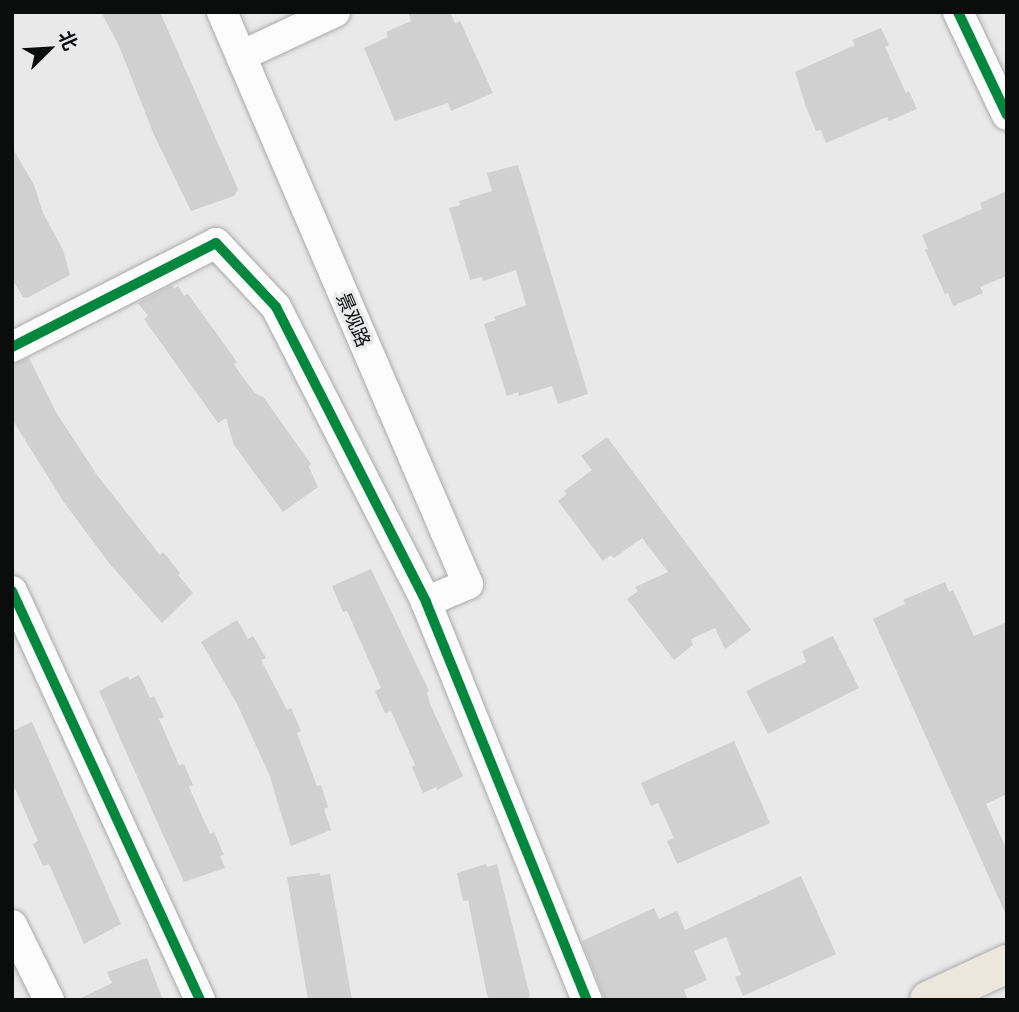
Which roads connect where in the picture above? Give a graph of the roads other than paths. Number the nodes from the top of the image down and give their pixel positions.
1 (222, 12) edge
2 (335, 12) edge
3 (958, 12) edge
4 (241, 56) junction
5 (1007, 115) edge
6 (12, 348) edge
7 (12, 591) edge
8 (426, 602) junction
9 (12, 925) edge
10 (1007, 964) edge
11 (49, 1000) edge
12 (200, 1000) edge
13 (587, 1000) edge
14 (929, 1000) edge

1 - 4 street, 景观路
2 - 4 street
3 - 5 street
4 - 8 street, 景观路
6 - 8 street
7 - 12 street
8 - 13 street
9 - 11 street
10 - 14 main road

